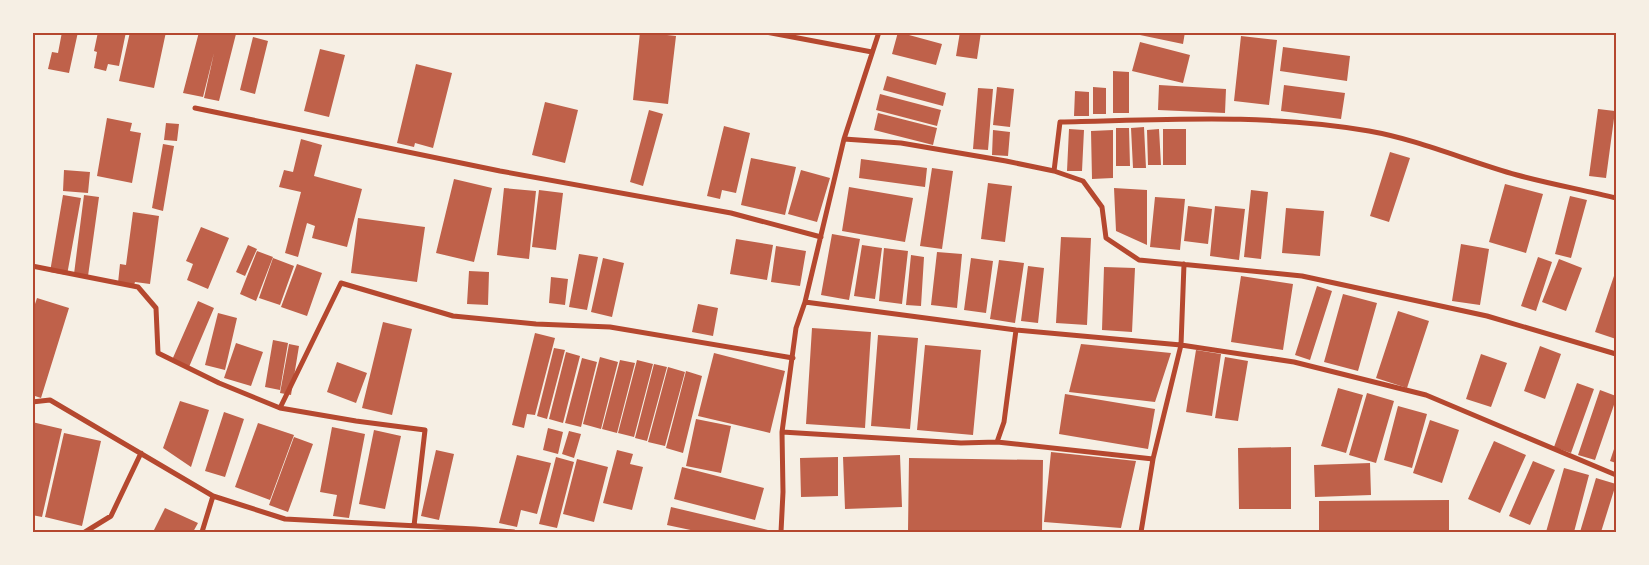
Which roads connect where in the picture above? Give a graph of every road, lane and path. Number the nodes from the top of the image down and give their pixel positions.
1 (766, 32) edge
2 (879, 32) edge
3 (872, 52) junction
4 (195, 108) dead end
5 (844, 139) junction
6 (1054, 171) junction
7 (1616, 198) edge
8 (821, 237) junction
9 (1184, 264) junction
10 (32, 266) edge
11 (804, 302) junction
12 (1016, 330) junction
13 (1181, 344) junction
14 (1616, 354) edge
15 (793, 358) junction
16 (32, 402) edge
17 (280, 408) junction
18 (782, 432) junction
19 (996, 442) junction
20 (141, 453) junction
21 (1152, 459) junction
22 (1616, 475) edge
23 (213, 496) junction
24 (414, 526) junction
25 (85, 532) edge
26 (202, 532) edge
27 (514, 532) edge
28 (781, 532) edge
29 (1141, 532) edge

1 - 3 street
2 - 3 street
3 - 5 street
4 - 8 street
5 - 6 street
5 - 8 street
6 - 7 street
6 - 9 street
8 - 11 street
9 - 13 street
9 - 14 street
10 - 17 street
11 - 12 street
11 - 15 street
12 - 13 street
12 - 19 street
13 - 21 street
13 - 22 street
15 - 17 street
15 - 18 street
16 - 20 street
17 - 24 street
18 - 19 street
18 - 28 street
19 - 21 street
20 - 23 street
20 - 25 street
21 - 29 street
23 - 24 street
23 - 26 street
24 - 27 street

